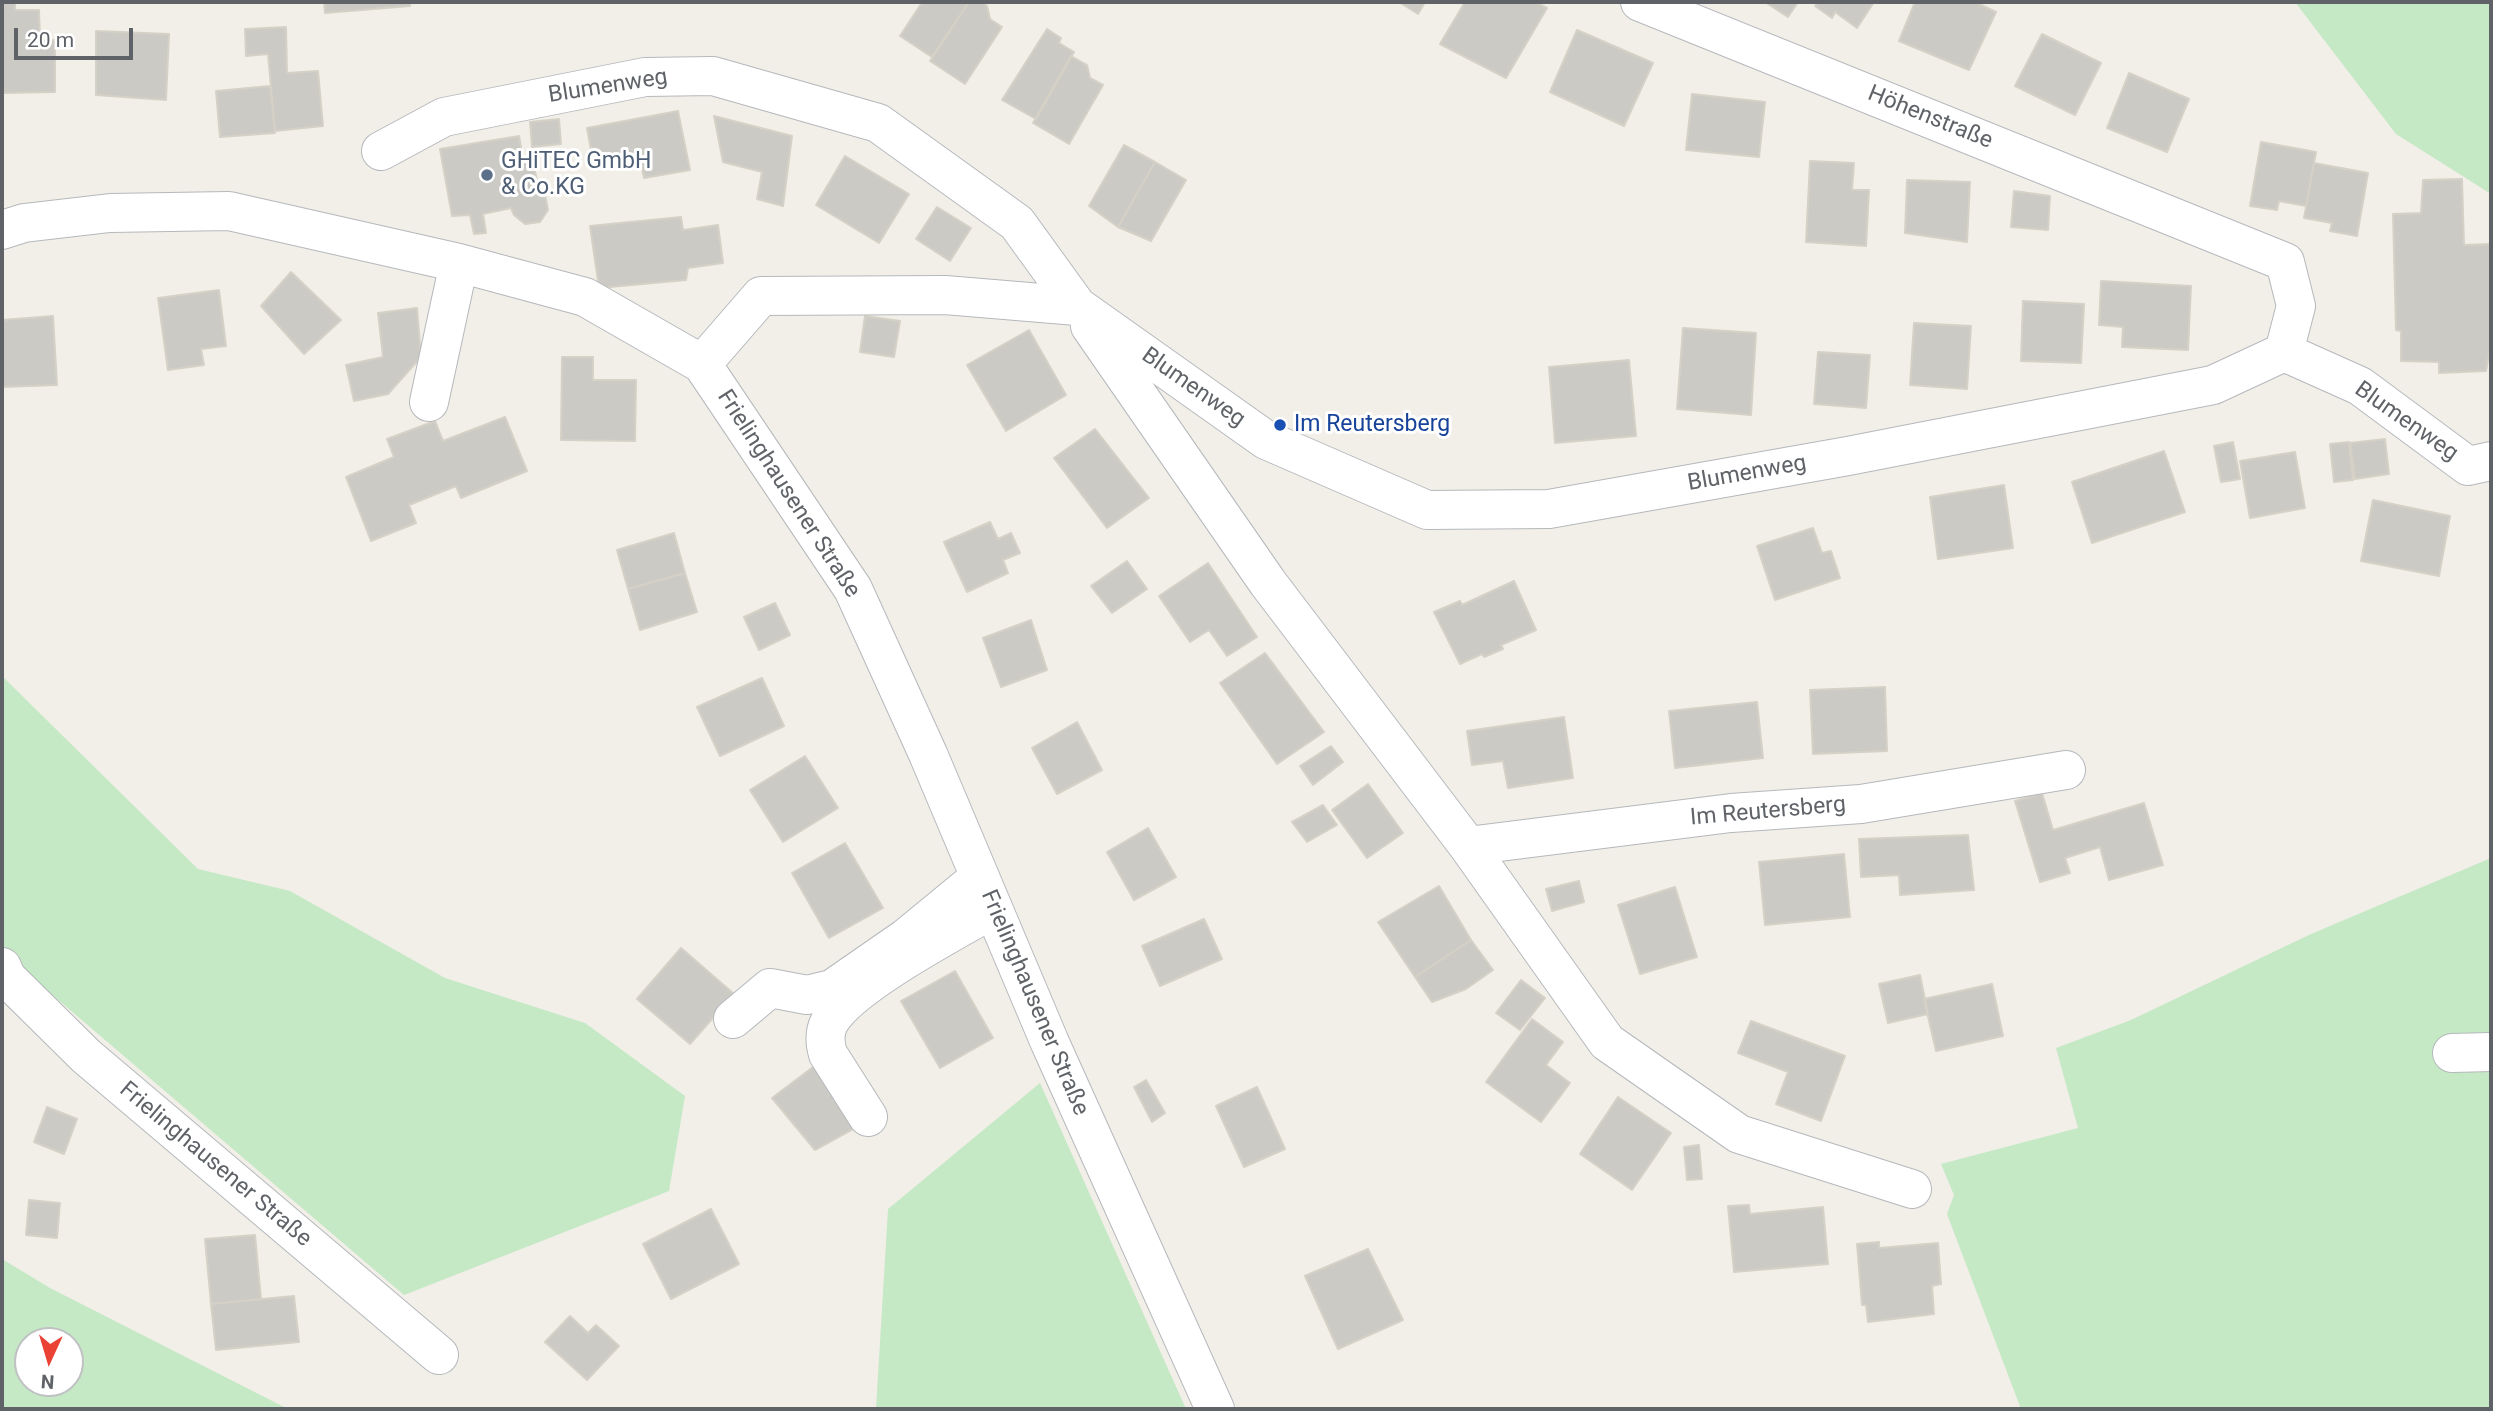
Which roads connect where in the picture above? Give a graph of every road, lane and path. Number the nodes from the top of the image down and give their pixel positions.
1 (1640, 2) edge
2 (381, 150) dead end
3 (2, 230) edge
4 (459, 263) junction
5 (1077, 306) junction
6 (2284, 352) junction
7 (702, 364) junction
8 (429, 402) dead end
9 (2491, 461) edge
10 (2066, 770) dead end
11 (1468, 846) junction
12 (987, 893) junction
13 (2, 967) edge
14 (733, 1019) dead end
15 (2491, 1052) edge
16 (2452, 1053) dead end
17 (868, 1117) dead end
18 (1912, 1189) dead end
19 (439, 1355) dead end
20 (1215, 1409) edge

1 - 6 street, Höhenstraße
2 - 5 street, Blumenweg
3 - 4 street, Frielinghausener Straße
4 - 7 street, Frielinghausener Straße
4 - 8 street
5 - 6 street, Blumenweg
5 - 7 street
5 - 11 street
6 - 9 street, Blumenweg
7 - 12 street, Frielinghausener Straße
10 - 11 street, Im Reutersberg
11 - 18 street
12 - 14 street
12 - 17 street
12 - 20 street, Frielinghausener Straße
13 - 19 street, Frielinghausener Straße
15 - 16 street

